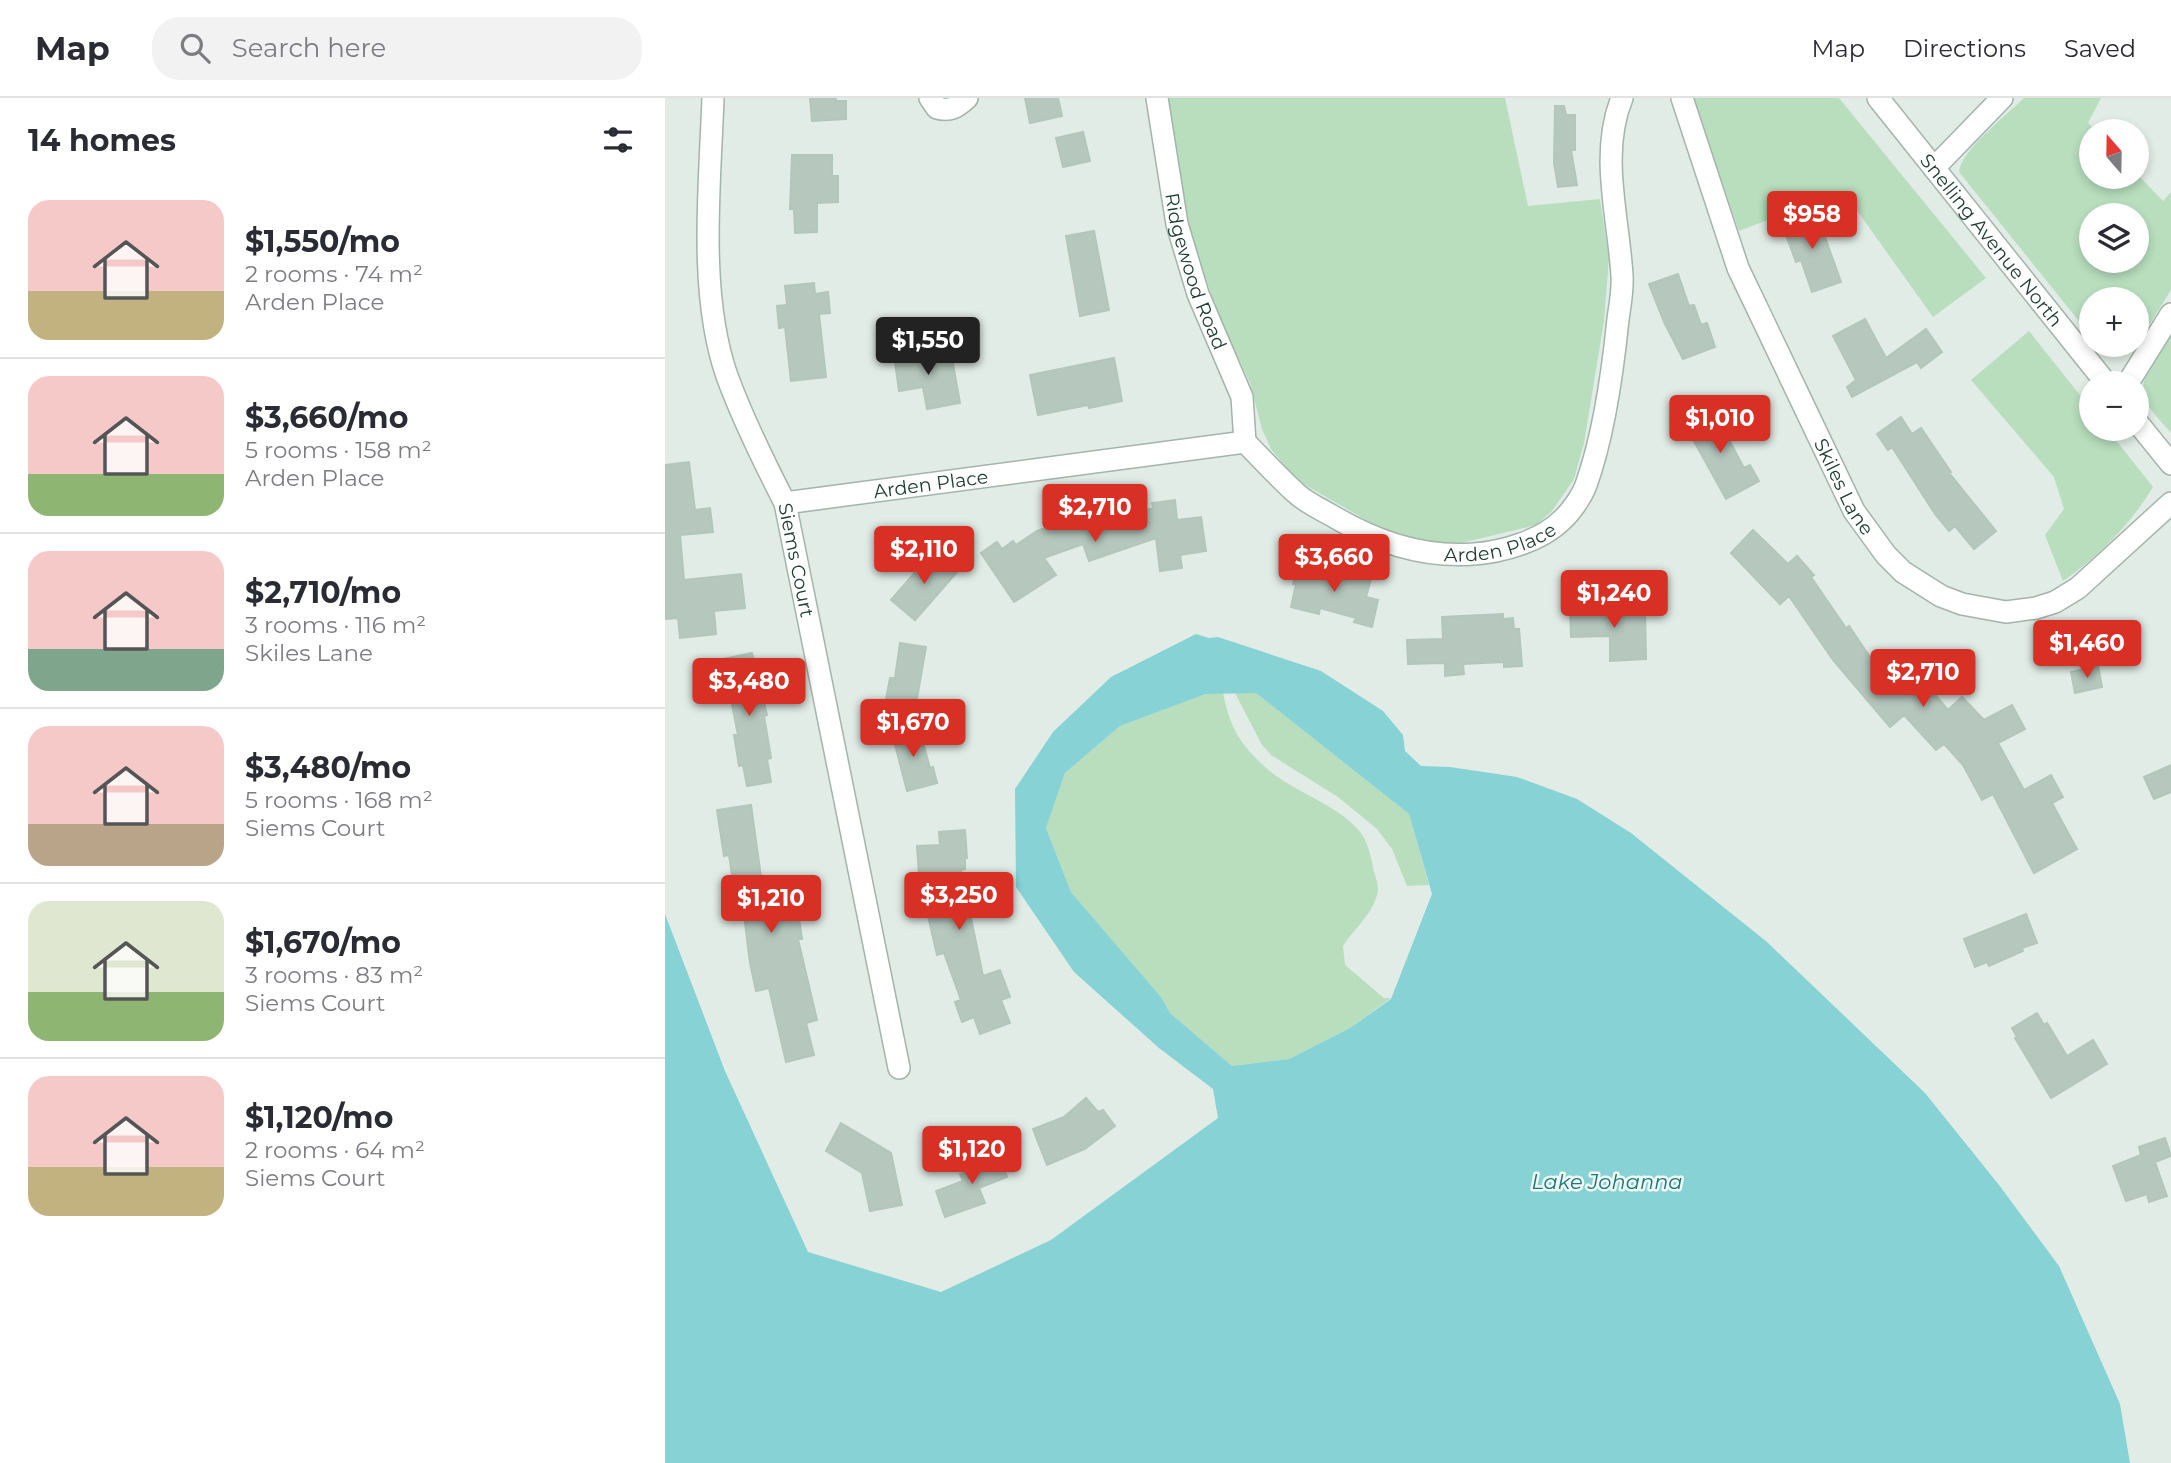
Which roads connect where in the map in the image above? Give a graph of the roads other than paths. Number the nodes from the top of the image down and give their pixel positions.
1 (713, 98) edge
2 (930, 98) edge
3 (967, 98) edge
4 (1157, 98) edge
5 (1622, 98) edge
6 (1682, 98) edge
7 (1878, 98) edge
8 (2002, 98) edge
9 (1934, 168) junction
10 (2171, 314) edge
11 (2096, 371) edge
12 (2135, 371) edge
13 (2149, 437) edge
14 (1245, 442) junction
15 (2171, 464) edge
16 (785, 503) junction
17 (2171, 503) edge
18 (899, 1068) dead end

1 - 16 street, Siems Court
2 - 3 street
4 - 14 street, Ridgewood Road
5 - 14 street, Arden Place
6 - 17 street, Skiles Lane
7 - 9 street, Snelling Avenue North
8 - 9 street
9 - 11 street, Snelling Avenue North
10 - 12 street
13 - 15 street
14 - 16 street, Arden Place
16 - 18 street, Siems Court

